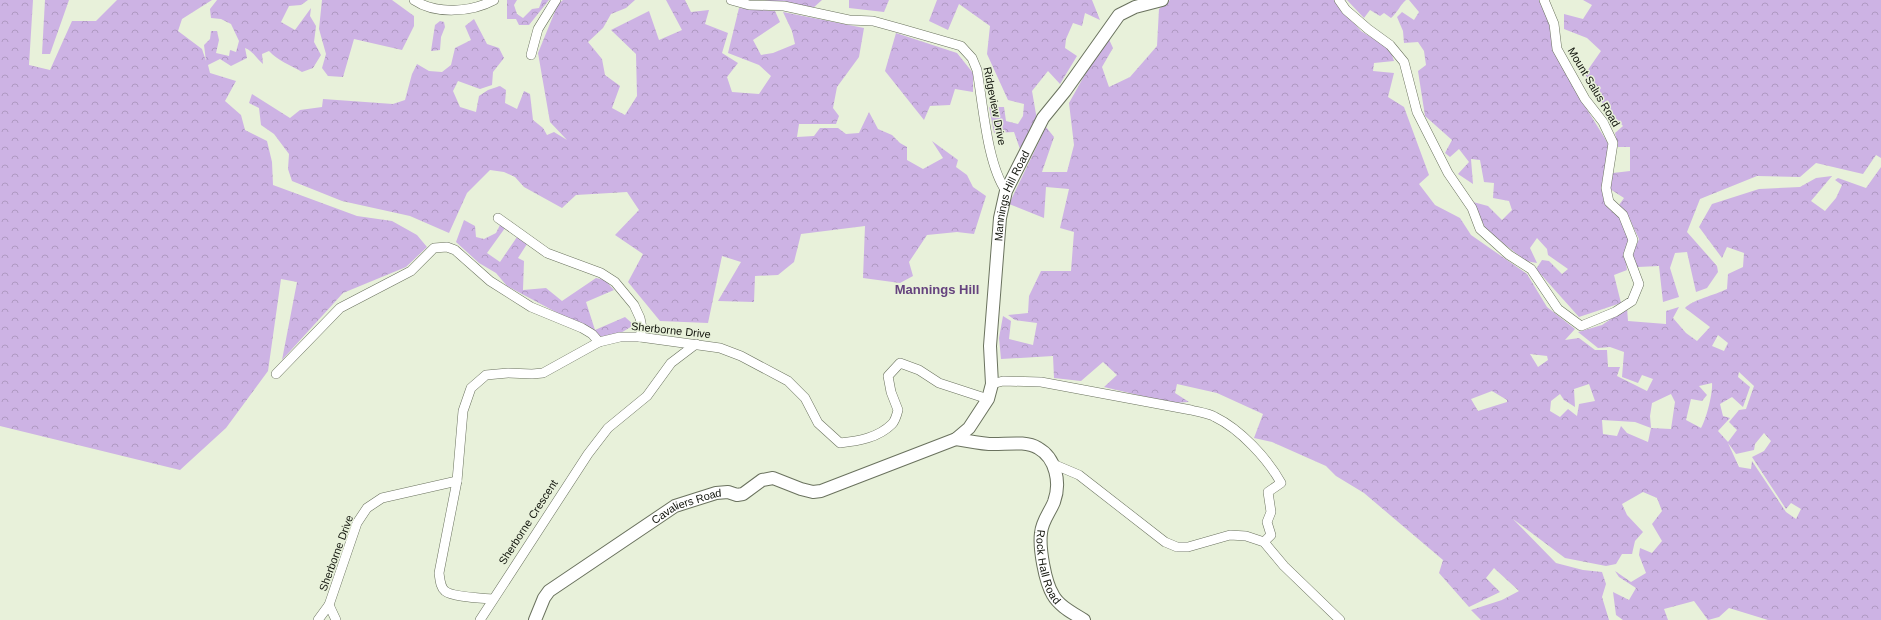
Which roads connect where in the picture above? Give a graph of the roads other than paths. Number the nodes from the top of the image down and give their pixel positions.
1 (414, 0) edge
2 (494, 0) edge
3 (556, 0) edge
4 (731, 0) edge
5 (1162, 0) edge
6 (1339, 0) edge
7 (1544, 0) edge
8 (531, 55) dead end
9 (1006, 191) junction
10 (498, 218) dead end
11 (640, 337) junction
12 (599, 342) junction
13 (696, 344) junction
14 (276, 374) dead end
15 (992, 384) junction
16 (988, 399) junction
17 (956, 439) junction
18 (1053, 464) junction
19 (457, 481) junction
20 (1264, 542) junction
21 (492, 599) junction
22 (329, 605) junction
23 (318, 620) edge
24 (336, 620) edge
25 (480, 620) edge
26 (535, 620) edge
27 (1084, 620) edge
28 (1340, 620) edge

1 - 2 street
3 - 8 street
4 - 9 street, Ridgeview Drive
5 - 9 main road, Mannings Hill Road
6 - 7 street, Mount Salus Road
9 - 15 main road, Mannings Hill Road
10 - 11 street
11 - 12 street, Sherborne Drive
11 - 13 street, Sherborne Drive
12 - 14 street
12 - 19 street, Sherborne Drive
13 - 16 street, Sherborne Drive
13 - 21 street, Sherborne Crescent
15 - 16 main road, Mannings Hill Road
15 - 20 street
16 - 17 main road, Mannings Hill Road
17 - 18 main road, Rock Hall Road
17 - 26 main road, Cavaliers Road
18 - 20 street
18 - 27 main road, Rock Hall Road
19 - 21 street
19 - 22 street, Sherborne Drive
20 - 28 street
21 - 25 street, Sherborne Crescent
22 - 23 street, Sherborne Drive
22 - 24 street

